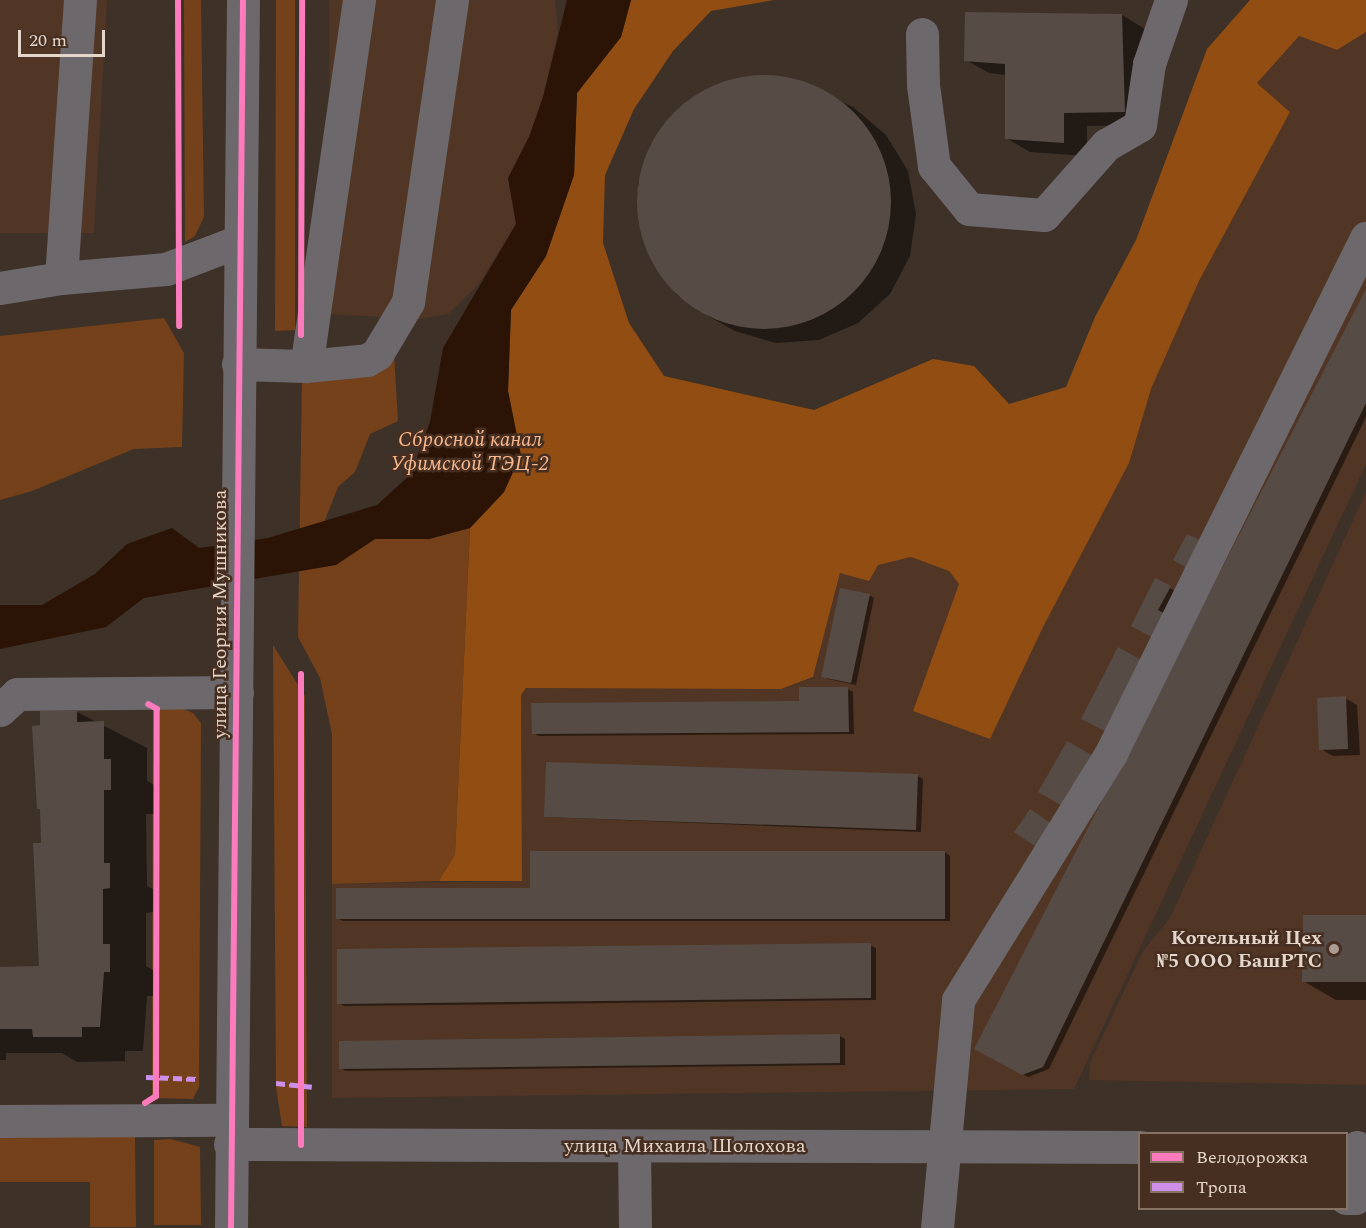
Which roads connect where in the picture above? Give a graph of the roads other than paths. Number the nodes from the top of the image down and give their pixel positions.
1 (80, 0) edge
2 (243, 0) edge
3 (359, 0) edge
4 (452, 0) edge
5 (1171, 0) edge
6 (922, 34) dead end
7 (1366, 238) edge
8 (239, 241) junction
9 (61, 278) junction
10 (0, 288) edge
11 (238, 364) junction
12 (306, 366) junction
13 (237, 692) junction
14 (0, 710) edge
15 (0, 1120) edge
16 (230, 1132) junction
17 (634, 1146) junction
18 (946, 1147) junction
19 (1138, 1147) edge
20 (1357, 1147) edge
21 (1348, 1198) edge
22 (231, 1228) edge
23 (635, 1228) edge
24 (937, 1228) edge

1 - 9 street
2 - 8 street, улица Георгия Мушникова
3 - 12 street
4 - 12 street
5 - 6 street
7 - 18 street
8 - 9 street
8 - 11 street, улица Георгия Мушникова
9 - 10 street
11 - 12 street
11 - 13 street, улица Георгия Мушникова
13 - 14 street
13 - 16 street, улица Георгия Мушникова
15 - 16 street, улица Михаила Шолохова
16 - 17 street, улица Михаила Шолохова
16 - 22 street, улица Георгия Мушникова
17 - 18 street, улица Михаила Шолохова
17 - 23 street
18 - 19 street, улица Михаила Шолохова
18 - 24 street
20 - 21 street

